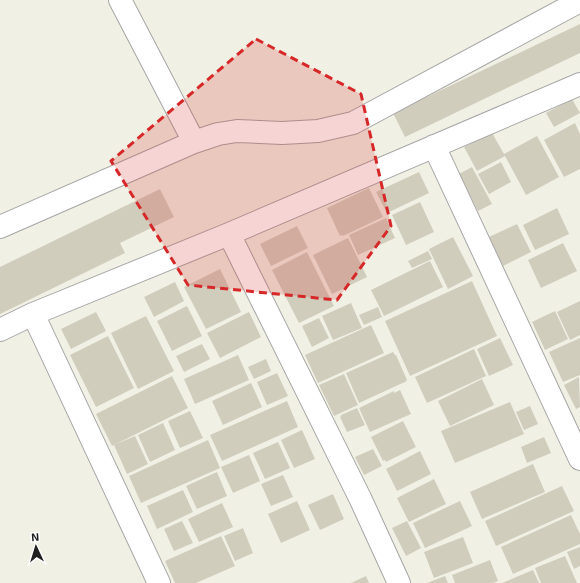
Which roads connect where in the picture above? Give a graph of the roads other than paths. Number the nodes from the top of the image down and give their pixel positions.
1 (120, 0) edge
2 (580, 1) edge
3 (580, 84) edge
4 (194, 142) junction
5 (434, 146) junction
6 (0, 227) edge
7 (229, 234) junction
8 (33, 314) junction
9 (0, 330) edge
10 (580, 459) edge
11 (159, 583) edge
12 (399, 583) edge

1 - 4 street
2 - 4 street
3 - 5 street
4 - 6 street
5 - 7 street
5 - 10 street
7 - 8 street
7 - 12 street
8 - 9 street
8 - 11 street

